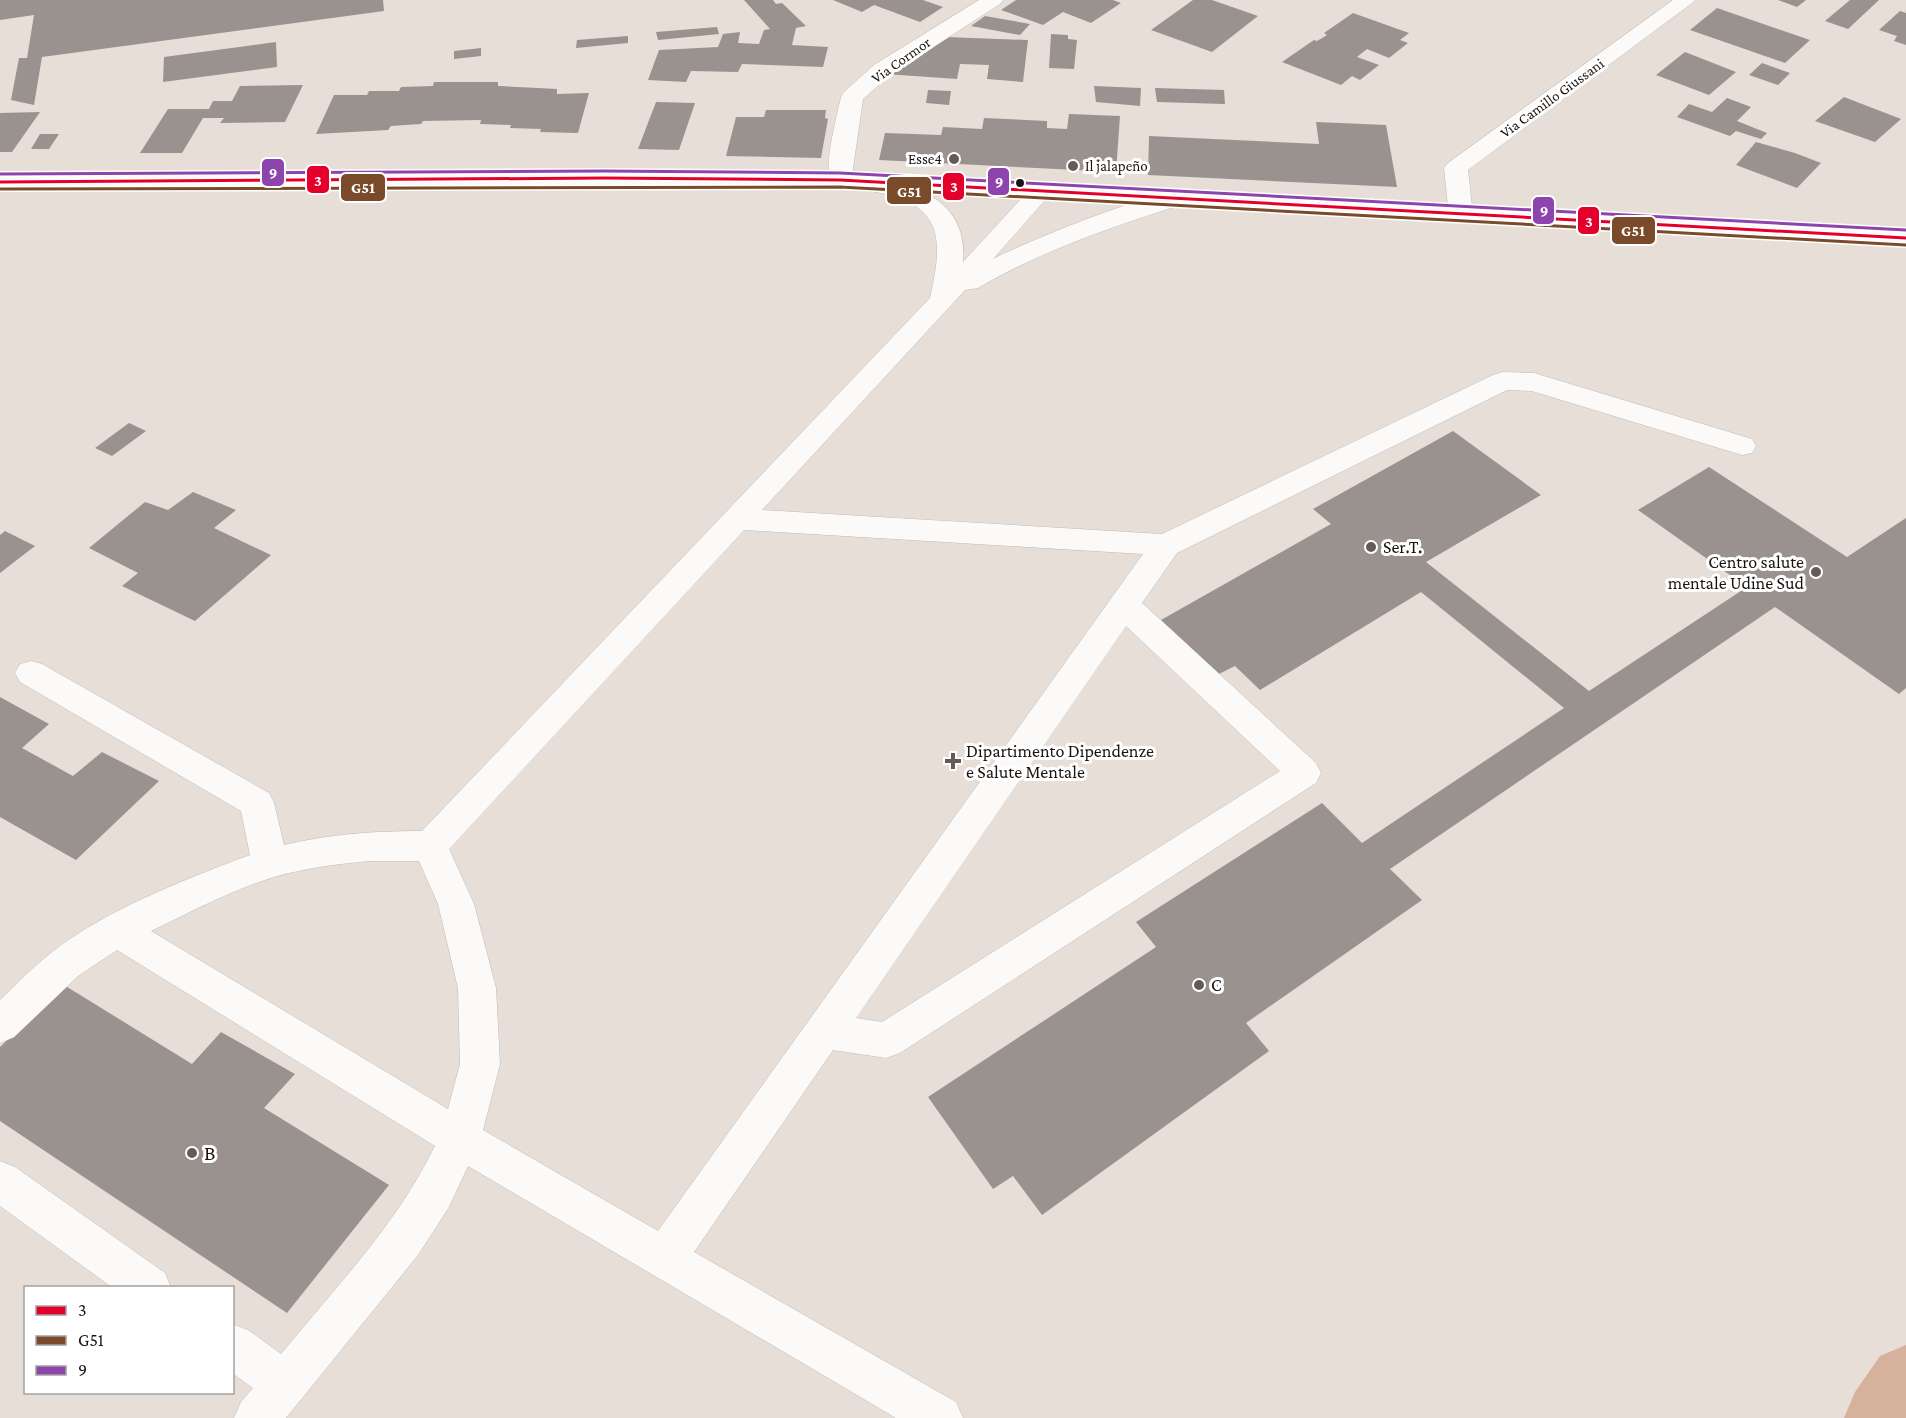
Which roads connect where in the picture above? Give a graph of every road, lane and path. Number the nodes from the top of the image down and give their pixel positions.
1 (993, 0) edge
2 (1686, 0) edge
3 (840, 180) junction
4 (0, 182) edge
5 (1041, 191) junction
6 (1182, 197) junction
7 (1461, 215) junction
8 (1906, 238) edge
9 (942, 300) junction
10 (1742, 446) dead end
11 (736, 519) junction
12 (1166, 545) junction
13 (1123, 604) junction
14 (32, 674) dead end
15 (430, 846) junction
16 (270, 863) junction
17 (117, 930) junction
18 (0, 1025) edge
19 (824, 1031) junction
20 (460, 1139) junction
21 (0, 1181) edge
22 (665, 1257) junction
23 (149, 1286) edge
24 (234, 1347) edge
25 (286, 1384) junction
26 (257, 1418) edge
27 (940, 1418) edge

1 - 3 main road, Via Cormor
2 - 7 main road, Via Camillo Giussani
3 - 4 main road
3 - 5 main road
3 - 9 main road
5 - 6 main road
5 - 9 main road
6 - 7 main road
6 - 9 main road
7 - 8 main road
9 - 11 main road
10 - 12 main road
11 - 12 main road
11 - 15 main road
12 - 13 main road
13 - 19 main road
13 - 19 main road
14 - 16 main road
15 - 16 main road
15 - 20 main road
16 - 17 main road
17 - 18 main road
17 - 20 main road
19 - 22 main road
20 - 22 main road
20 - 25 main road
21 - 23 main road
22 - 27 main road
24 - 25 main road
25 - 26 main road

